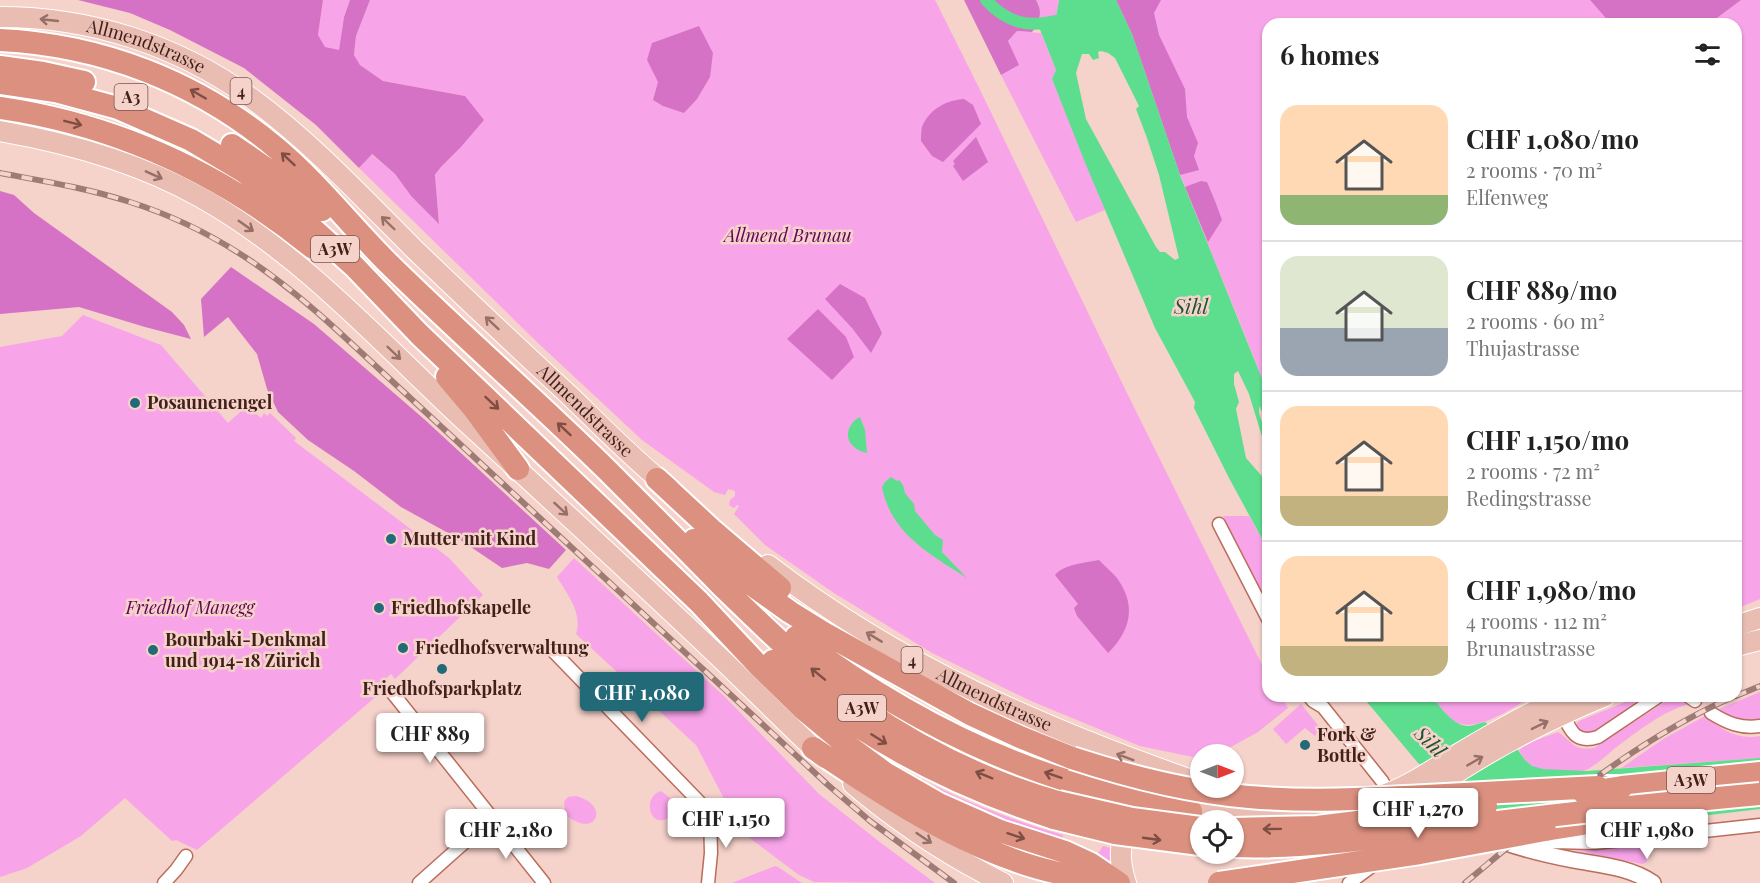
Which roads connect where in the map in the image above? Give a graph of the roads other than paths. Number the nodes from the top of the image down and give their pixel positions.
1 (0, 17) edge
2 (0, 40) edge
3 (0, 67) edge
4 (0, 83) edge
5 (0, 108) edge
6 (0, 131) edge
7 (242, 173) junction
8 (387, 262) junction
9 (394, 314) junction
10 (419, 334) junction
11 (518, 469) junction
12 (606, 470) junction
13 (657, 479) junction
14 (1219, 524) dead end
15 (632, 537) junction
16 (700, 563) junction
17 (699, 602) junction
18 (1262, 607) edge
19 (1760, 618) edge
20 (1742, 624) edge
21 (1760, 640) edge
22 (1742, 644) edge
23 (554, 652) dead end
24 (869, 658) junction
25 (392, 691) dead end
26 (1315, 702) edge
27 (1650, 702) edge
28 (1563, 705) edge
29 (1710, 713) dead end
30 (1760, 726) edge
31 (813, 748) junction
32 (1760, 773) edge
33 (1190, 779) edge
34 (1427, 782) junction
35 (1622, 787) junction
36 (1389, 793) junction
37 (1760, 794) edge
38 (1244, 798) edge
39 (1056, 810) junction
40 (1288, 811) junction
41 (1244, 812) edge
42 (1190, 817) edge
43 (1190, 818) edge
44 (492, 819) junction
45 (1190, 819) edge
46 (1433, 824) junction
47 (1760, 825) edge
48 (940, 826) junction
49 (1244, 829) edge
50 (1467, 830) junction
51 (1367, 835) junction
52 (1190, 843) edge
53 (1244, 846) edge
54 (1527, 850) junction
55 (186, 856) dead end
56 (1304, 881) edge
57 (164, 883) edge
58 (418, 883) edge
59 (544, 883) edge
60 (708, 883) edge
61 (1003, 883) edge
62 (1113, 883) edge
63 (1119, 883) edge
64 (1125, 883) edge
65 (1219, 883) edge
66 (1349, 883) edge
67 (1653, 883) edge

13 -> 1 main road, Allmendstrasse / 4
8 -> 2 highway, A3
3 - 7 highway, A3
4 - 7 highway, A3W
5 -> 7 highway, A3W
6 -> 11 main road
7 - 8 highway, A3
7 - 9 highway, A3W
7 - 10 highway, A3W
12 -> 8 highway, A3W
9 - 10 highway, A3W
9 - 11 highway
10 -> 15 highway, A3W
11 -> 31 main road
12 - 16 highway, A3W
12 - 24 highway
13 - 24 highway
33 -> 13 main road, Allmendstrasse / 4
14 - 18 street
15 - 17 highway, A3W
15 - 48 highway
39 -> 16 highway, A3W
42 -> 16 highway
17 -> 39 highway, A3W
17 -> 63 highway
19 - 20 main road
21 - 22 main road
23 - 60 street
24 - 35 highway, bridge
25 - 44 street
26 - 36 street
27 - 28 street
28 - 34 main road
29 - 30 street
31 - 48 highway
31 -> 61 main road
32 - 35 highway, A3W
34 - 36 main road
34 - 50 street
34 - 51 main road
35 -> 49 highway, A3W, bridge
36 - 40 main road
37 - 53 highway, A3W, bridge
37 - 65 highway, bridge
38 - 40 main road
39 - 45 highway, A3W, bridge
39 -> 52 highway, A3W, bridge
40 - 41 main road
40 - 56 main road
43 - 64 main road
44 - 58 street
44 - 59 street
46 - 50 street
46 - 51 street
46 - 66 street
47 - 54 street
48 - 62 highway
50 - 54 street
51 - 56 main road
54 - 67 street
55 - 57 street

